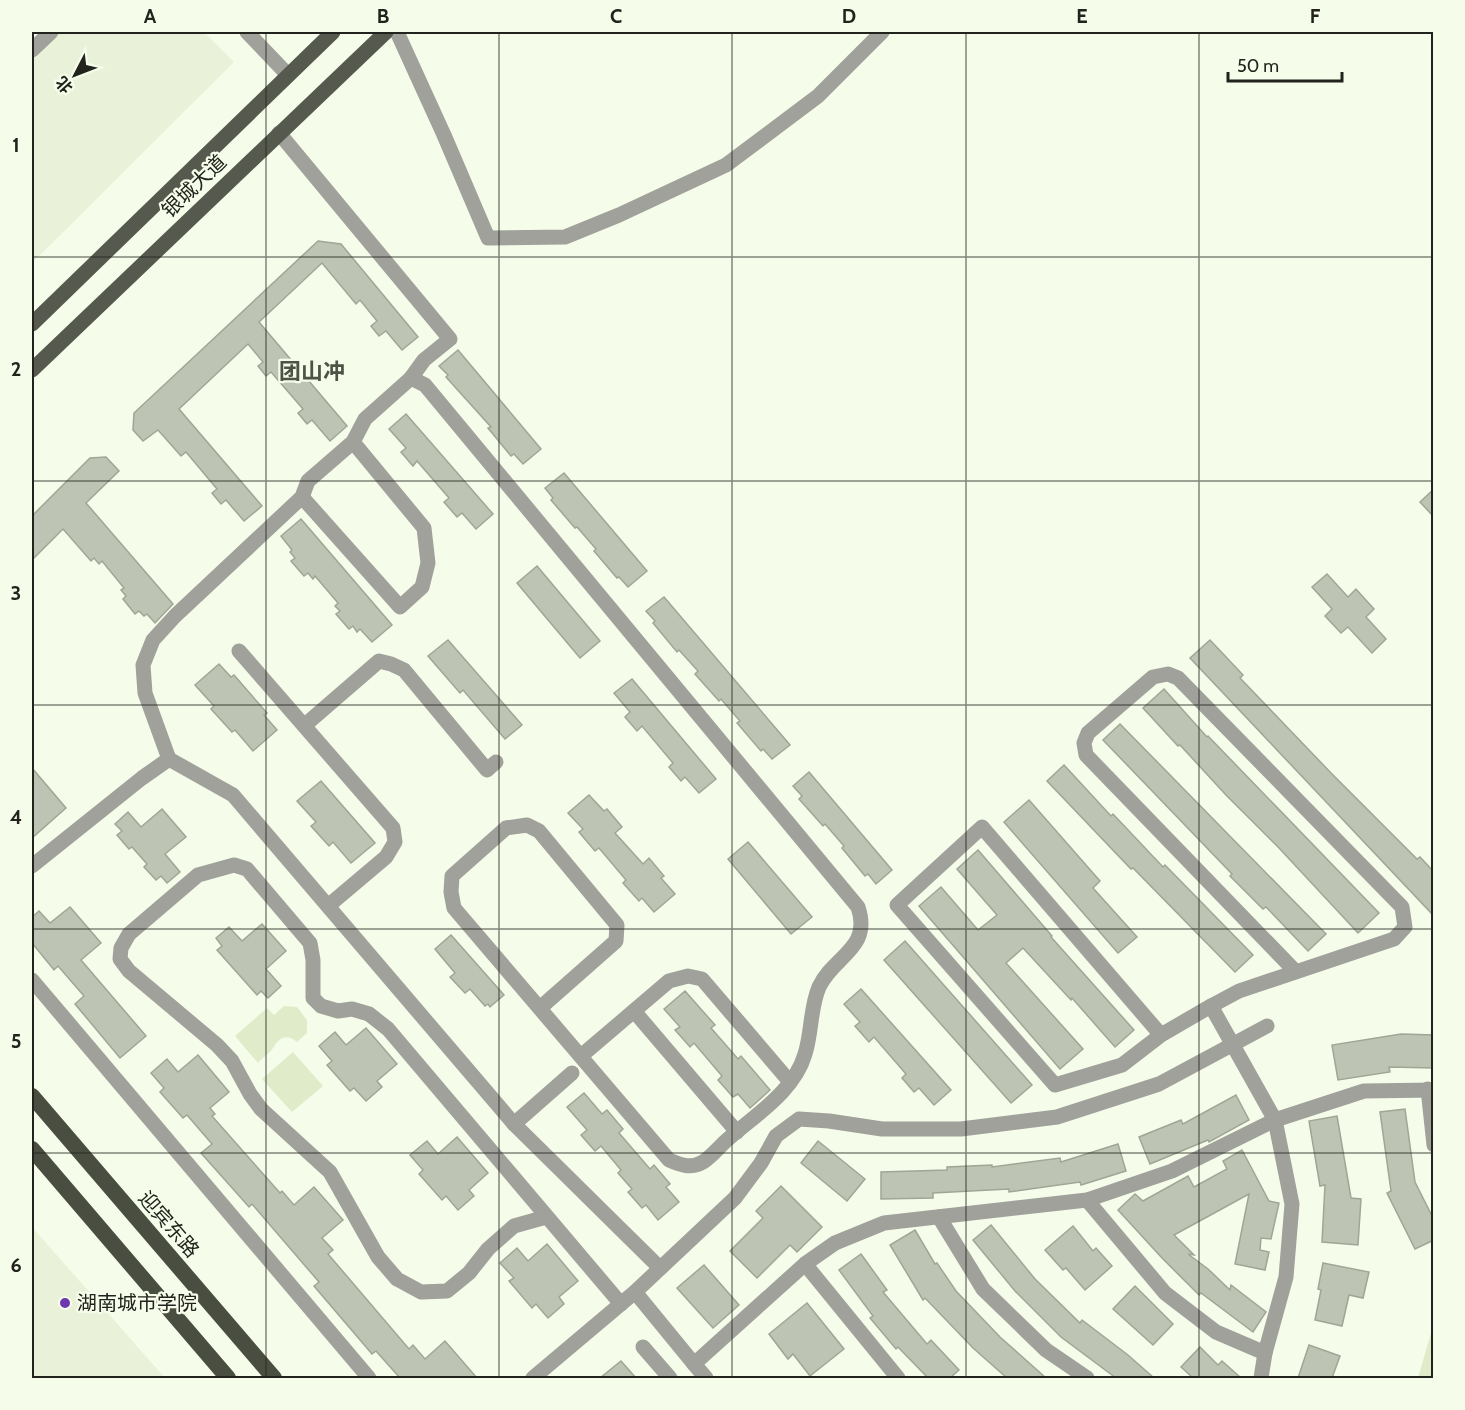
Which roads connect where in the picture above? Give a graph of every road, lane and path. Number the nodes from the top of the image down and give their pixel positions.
1 (51, 32) edge
2 (247, 32) edge
3 (333, 32) edge
4 (386, 32) edge
5 (397, 32) edge
6 (882, 32) edge
7 (32, 50) edge
8 (288, 75) junction
9 (279, 133) junction
10 (32, 324) edge
11 (32, 370) edge
12 (411, 378) junction
13 (353, 442) junction
14 (302, 497) junction
15 (239, 651) dead end
16 (305, 725) junction
17 (170, 759) junction
18 (496, 762) dead end
19 (32, 866) edge
20 (328, 906) junction
21 (1296, 972) junction
22 (32, 980) edge
23 (1211, 1006) junction
24 (540, 1008) junction
25 (634, 1011) junction
26 (1267, 1026) dead end
27 (1161, 1035) junction
28 (1234, 1043) junction
29 (581, 1056) junction
30 (572, 1073) dead end
31 (789, 1082) junction
32 (1431, 1090) edge
33 (32, 1096) edge
34 (1275, 1120) junction
35 (514, 1124) junction
36 (737, 1132) junction
37 (1434, 1145) edge
38 (32, 1149) edge
39 (1088, 1200) junction
40 (546, 1217) junction
41 (939, 1217) junction
42 (805, 1264) junction
43 (660, 1268) junction
44 (635, 1292) junction
45 (621, 1304) junction
46 (643, 1347) dead end
47 (1265, 1353) junction
48 (694, 1364) junction
49 (228, 1378) edge
50 (274, 1378) edge
51 (369, 1378) edge
52 (533, 1378) edge
53 (670, 1378) edge
54 (706, 1378) edge
55 (898, 1378) edge
56 (1087, 1378) edge
57 (1260, 1378) edge

1 - 7 street
2 - 8 street
3 - 8 main road, 银城大道
4 - 9 main road, 银城大道
5 - 6 street
8 - 10 main road, 银城大道
9 - 11 main road, 银城大道
9 - 12 street
12 - 13 street
12 - 31 street
13 - 14 street
13 - 14 street
14 - 17 street
15 - 16 street
16 - 18 street
16 - 20 street
17 - 19 street
17 - 20 street
20 - 35 street
21 - 21 street
21 - 23 street
22 - 51 street
23 - 27 street
23 - 28 street
24 - 24 street
24 - 29 street
25 - 29 street
25 - 31 street
25 - 36 street
26 - 28 street
27 - 27 street
28 - 34 street
28 - 43 street
29 - 36 street
30 - 35 street
31 - 36 street
32 - 34 street
32 - 37 street
33 - 50 highway, 迎宾东路
34 - 39 street
34 - 47 street
35 - 43 street
38 - 49 highway
39 - 41 street
39 - 47 street
40 - 40 street
40 - 45 street
41 - 42 street
41 - 56 street
42 - 48 street
42 - 55 street
43 - 44 street
44 - 45 street
44 - 48 street
45 - 52 street
46 - 53 street
47 - 57 street
48 - 54 street

